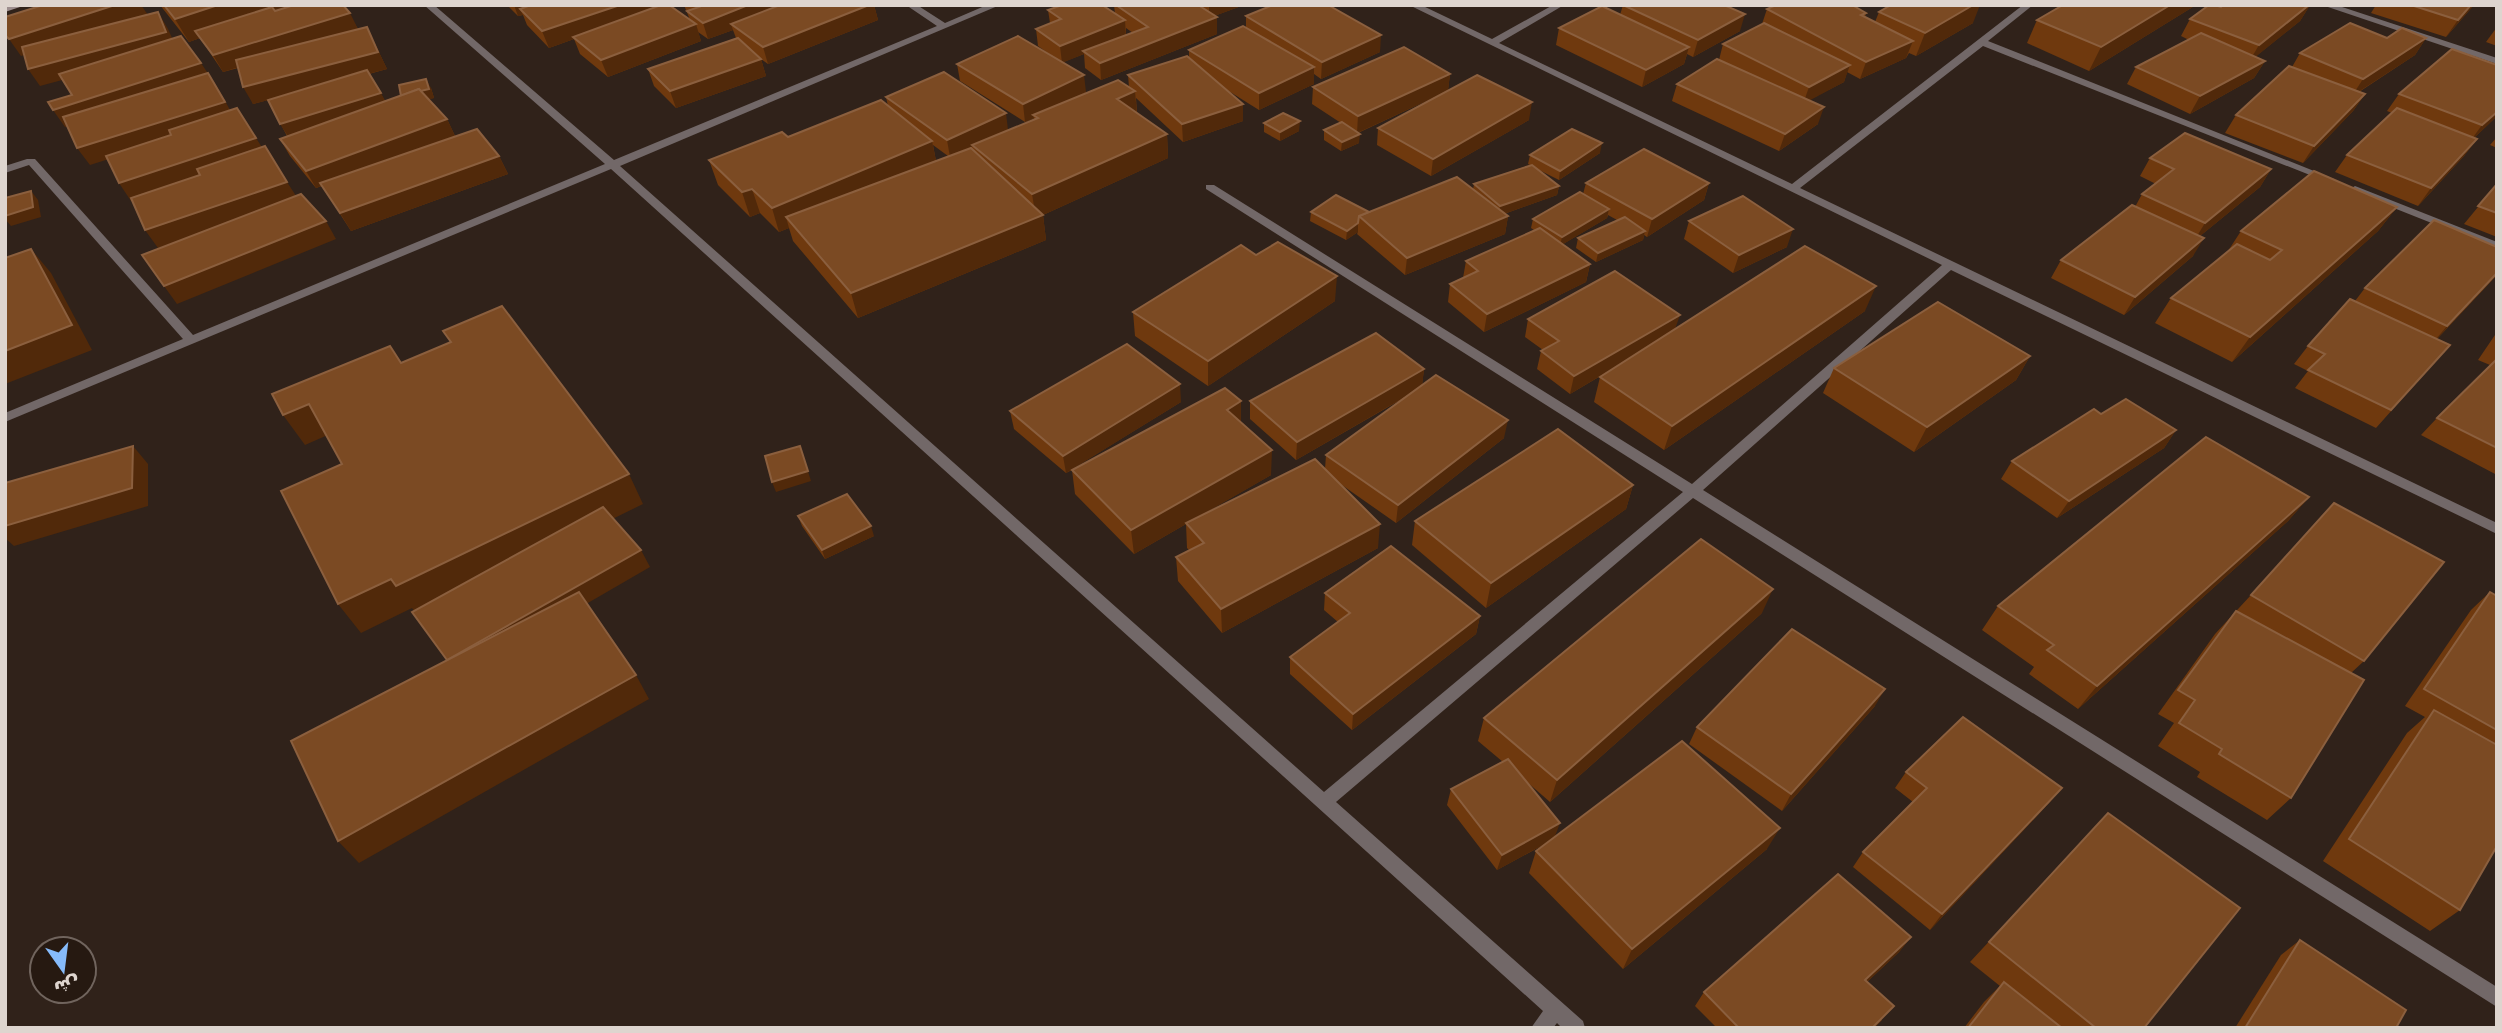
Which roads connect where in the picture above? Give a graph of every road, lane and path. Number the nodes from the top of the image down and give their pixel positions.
1 (18, 5) edge
2 (428, 5) edge
3 (910, 5) edge
4 (996, 5) edge
5 (1413, 5) edge
6 (1560, 5) edge
7 (2029, 5) edge
8 (2326, 5) edge
9 (5, 9) edge
10 (945, 27) junction
11 (1982, 42) junction
12 (1492, 43) junction
13 (2497, 61) edge
14 (613, 165) junction
15 (5, 170) edge
16 (1210, 187) dead end
17 (1792, 189) junction
18 (2497, 246) edge
19 (1949, 265) junction
20 (191, 341) junction
21 (5, 418) edge
22 (1693, 491) junction
23 (2497, 529) edge
24 (1324, 802) junction
25 (2497, 998) edge
26 (1556, 1010) junction
27 (1540, 1028) edge
28 (1576, 1028) edge

1 - 9 street
2 - 14 street
3 - 10 street
4 - 10 street
5 - 12 street
6 - 12 street
7 - 11 street
8 - 13 street
10 - 14 street
11 - 17 street
11 - 18 street
12 - 17 street
14 - 20 street
14 - 24 street
15 - 20 street
16 - 22 street
17 - 19 street
19 - 22 street
19 - 23 street
20 - 21 street
22 - 24 street
22 - 25 street
24 - 26 street
26 - 27 street
26 - 28 street

